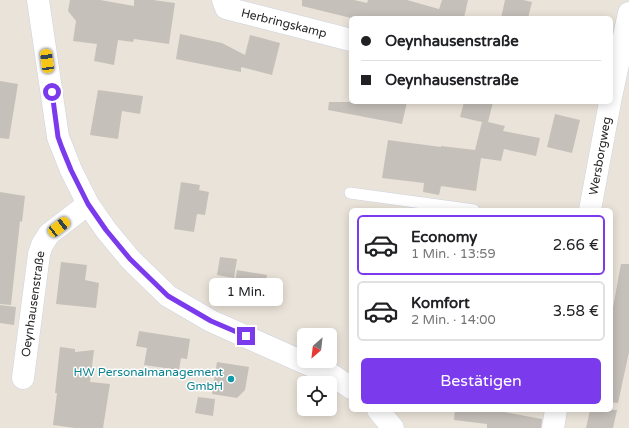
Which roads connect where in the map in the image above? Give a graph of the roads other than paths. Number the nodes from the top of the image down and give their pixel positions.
1 (38, 0) edge
2 (223, 0) edge
3 (629, 13) edge
4 (349, 39) edge
5 (613, 72) edge
6 (605, 104) edge
7 (350, 192) dead end
8 (88, 204) junction
9 (460, 208) edge
10 (590, 208) edge
11 (23, 378) dead end
12 (349, 387) edge
13 (380, 412) edge
14 (556, 412) edge
15 (393, 428) edge
16 (553, 428) edge

1 - 8 street
2 - 4 street, Herbringskamp
3 - 5 street, Wersborgweg
6 - 10 street, Wersborgweg
7 - 9 lane
8 - 11 street, Oeynhausenstraße
8 - 12 street
13 - 15 street
14 - 16 street

